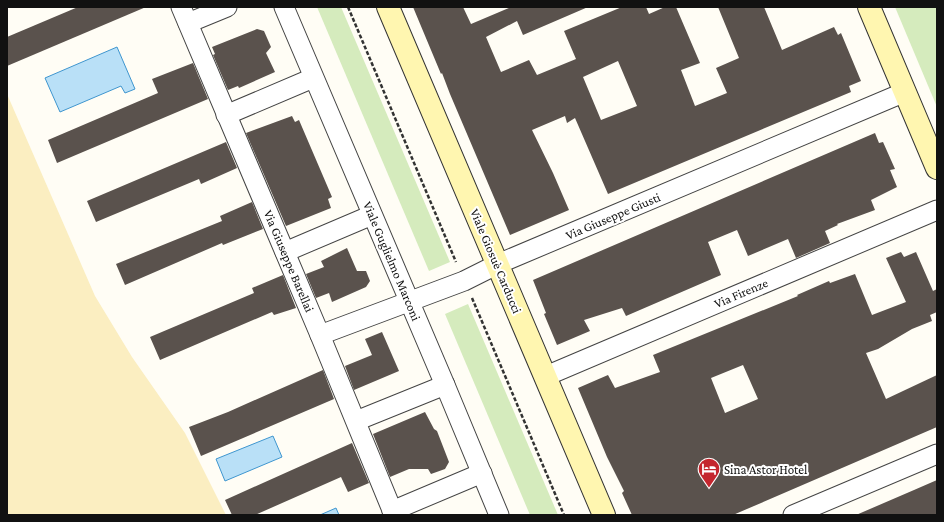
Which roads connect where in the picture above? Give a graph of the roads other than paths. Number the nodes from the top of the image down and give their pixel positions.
1 (227, 7) edge
2 (284, 7) edge
3 (388, 7) edge
4 (869, 7) edge
5 (185, 15) edge
6 (313, 78) junction
7 (905, 92) junction
8 (226, 115) junction
9 (937, 168) edge
10 (937, 210) edge
11 (372, 215) junction
12 (285, 252) junction
13 (498, 264) junction
14 (409, 302) junction
15 (320, 335) junction
16 (546, 376) junction
17 (445, 385) junction
18 (356, 421) junction
19 (937, 454) edge
20 (482, 473) junction
21 (393, 513) edge
22 (499, 515) edge
23 (604, 515) edge
24 (793, 515) edge

1 - 5 street
2 - 6 street, Viale Guglielmo Marconi
3 - 13 street, Viale Giosuè Carducci
4 - 7 street
5 - 8 street, Via Giuseppe Barellai
6 - 8 street
6 - 11 street, Viale Guglielmo Marconi
7 - 9 street
7 - 13 street, Via Giuseppe Giusti
8 - 12 street, Via Giuseppe Barellai
10 - 16 street, Via Firenze
11 - 12 street
11 - 14 street, Viale Guglielmo Marconi
12 - 15 street, Via Giuseppe Barellai
13 - 14 street, Via Giuseppe Giusti
13 - 16 street, Viale Giosuè Carducci
14 - 15 street, Via Giuseppe Giusti
14 - 17 street, Viale Guglielmo Marconi
15 - 18 street, Via Giuseppe Barellai
16 - 23 street, Viale Giosuè Carducci
17 - 18 street
17 - 20 street, Viale Guglielmo Marconi
18 - 21 street, Via Giuseppe Barellai
19 - 24 street
20 - 21 street
20 - 22 street, Viale Guglielmo Marconi

